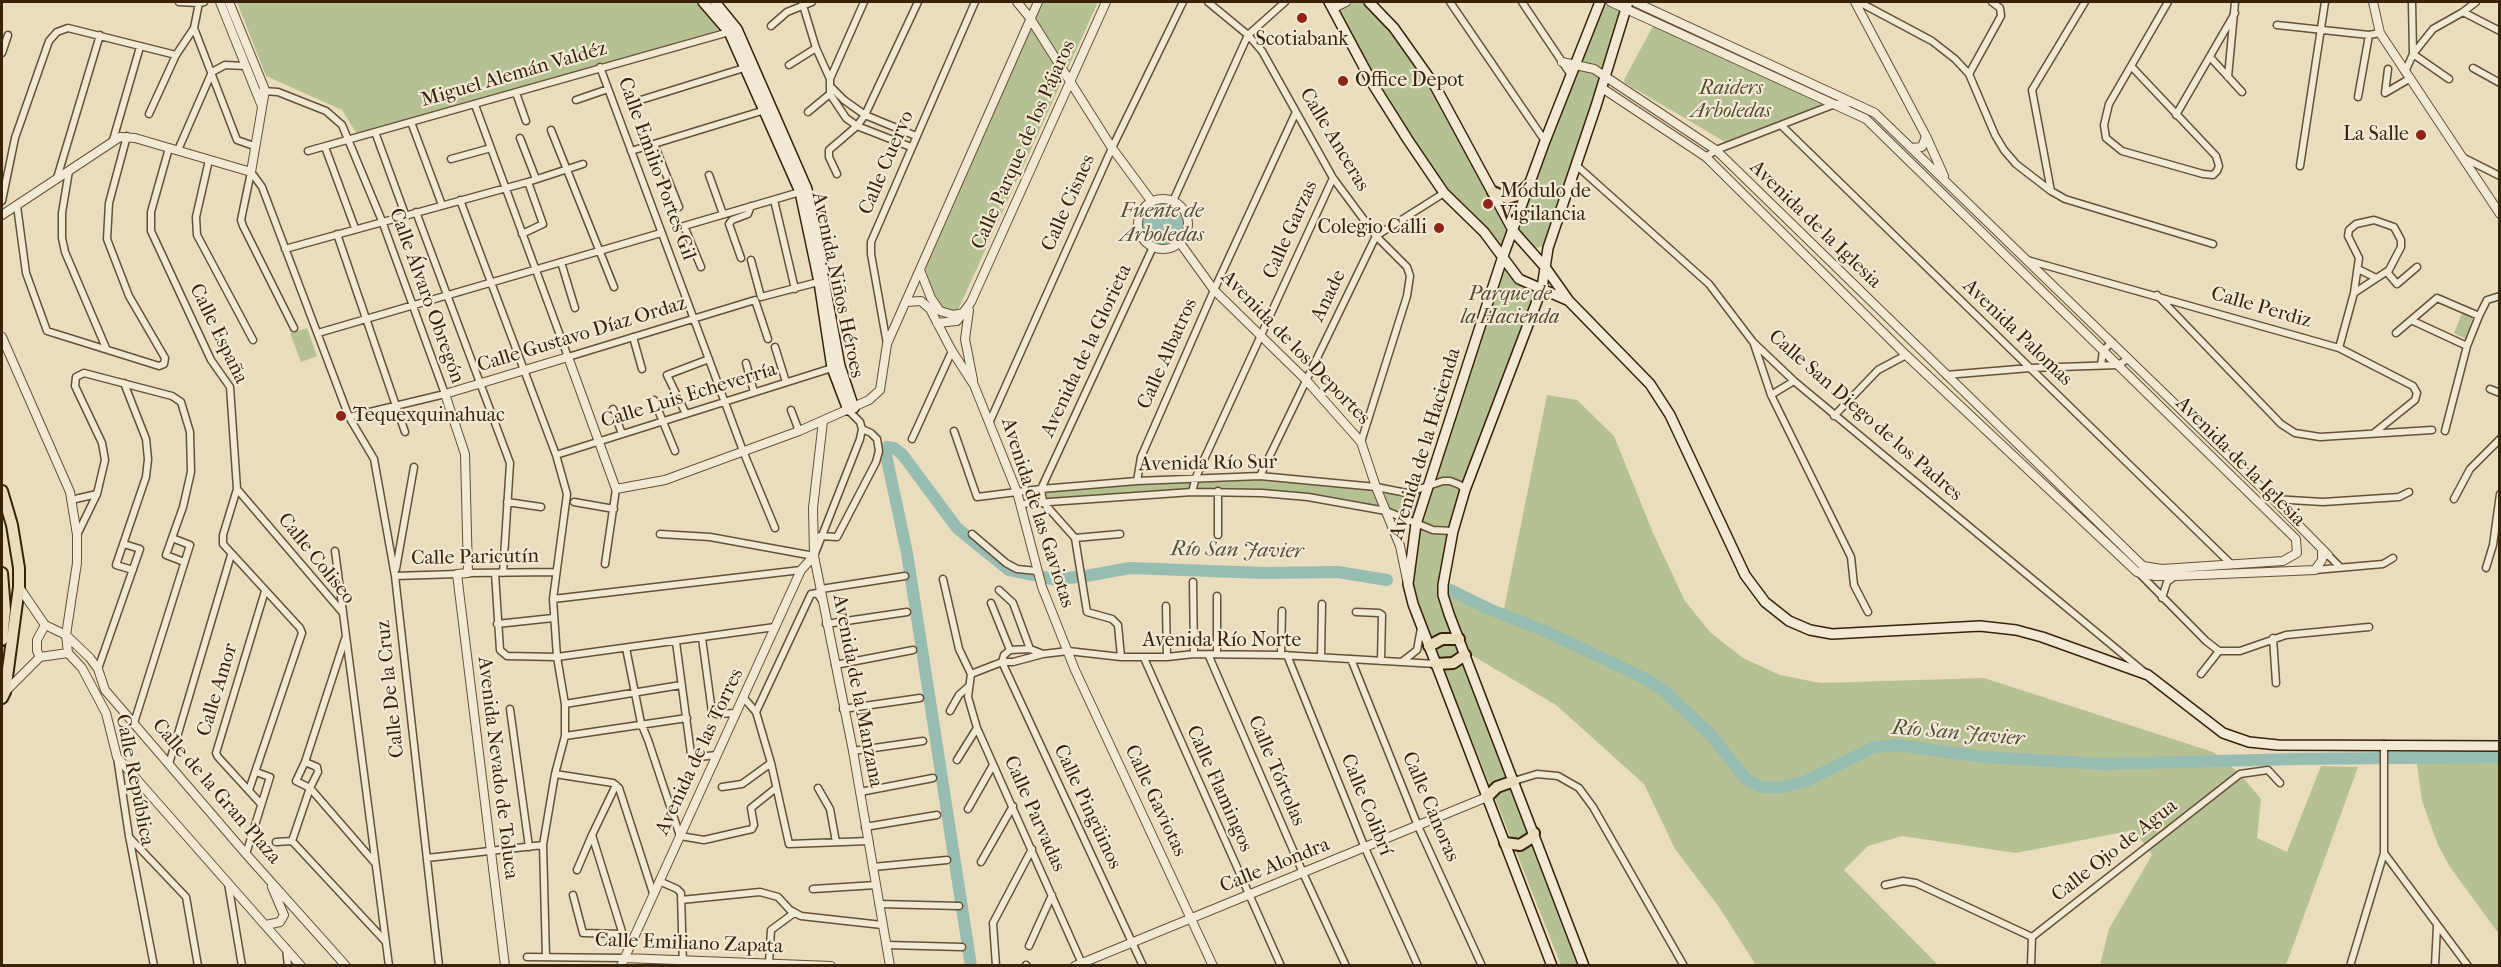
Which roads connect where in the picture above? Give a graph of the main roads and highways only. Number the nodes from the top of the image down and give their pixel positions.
1 (704, 2) edge
2 (715, 2) edge
3 (1369, 2) edge
4 (1600, 2) edge
5 (1332, 5) edge
6 (1626, 5) edge
7 (768, 109) junction
8 (1530, 184) junction
9 (1493, 192) junction
10 (1514, 232) junction
11 (1502, 259) junction
12 (1545, 267) junction
13 (823, 281) junction
14 (1542, 288) junction
15 (1569, 301) junction
16 (2, 491) edge
17 (2, 573) edge
18 (1459, 639) junction
19 (2, 640) edge
20 (1429, 646) junction
21 (1465, 655) junction
22 (1436, 664) junction
23 (3, 695) edge
24 (2499, 746) edge
25 (1514, 781) junction
26 (1487, 797) junction
27 (1534, 833) junction
28 (1505, 843) junction
29 (1552, 966) edge
30 (1584, 966) edge

1 - 7 main road, Avenida Niños Héroes
2 - 7 main road, Avenida Niños Héroes
3 - 9 main road
4 - 8 main road, Avenida de la Hacienda
5 - 11 main road
6 - 12 main road
7 - 13 main road, Avenida Niños Héroes
7 - 13 main road, Avenida Niños Héroes
8 - 9 main road
8 - 10 main road, Avenida de la Hacienda
9 - 10 main road
10 - 11 main road, Avenida de la Hacienda
10 - 12 main road
11 - 14 main road
11 - 20 main road, Avenida de la Hacienda
12 - 14 main road
12 - 15 main road
13 - 13 main road, Avenida Niños Héroes
14 - 15 main road
14 - 18 main road
15 - 24 main road
16 - 23 main road
17 - 19 main road
18 - 20 main road
18 - 21 main road
20 - 22 main road, Avenida de la Hacienda
21 - 22 main road
21 - 25 main road
22 - 26 main road, Avenida de la Hacienda
25 - 26 main road
25 - 27 main road
26 - 28 main road, Avenida de la Hacienda
27 - 28 main road
27 - 30 main road
28 - 29 main road, Avenida de la Hacienda

